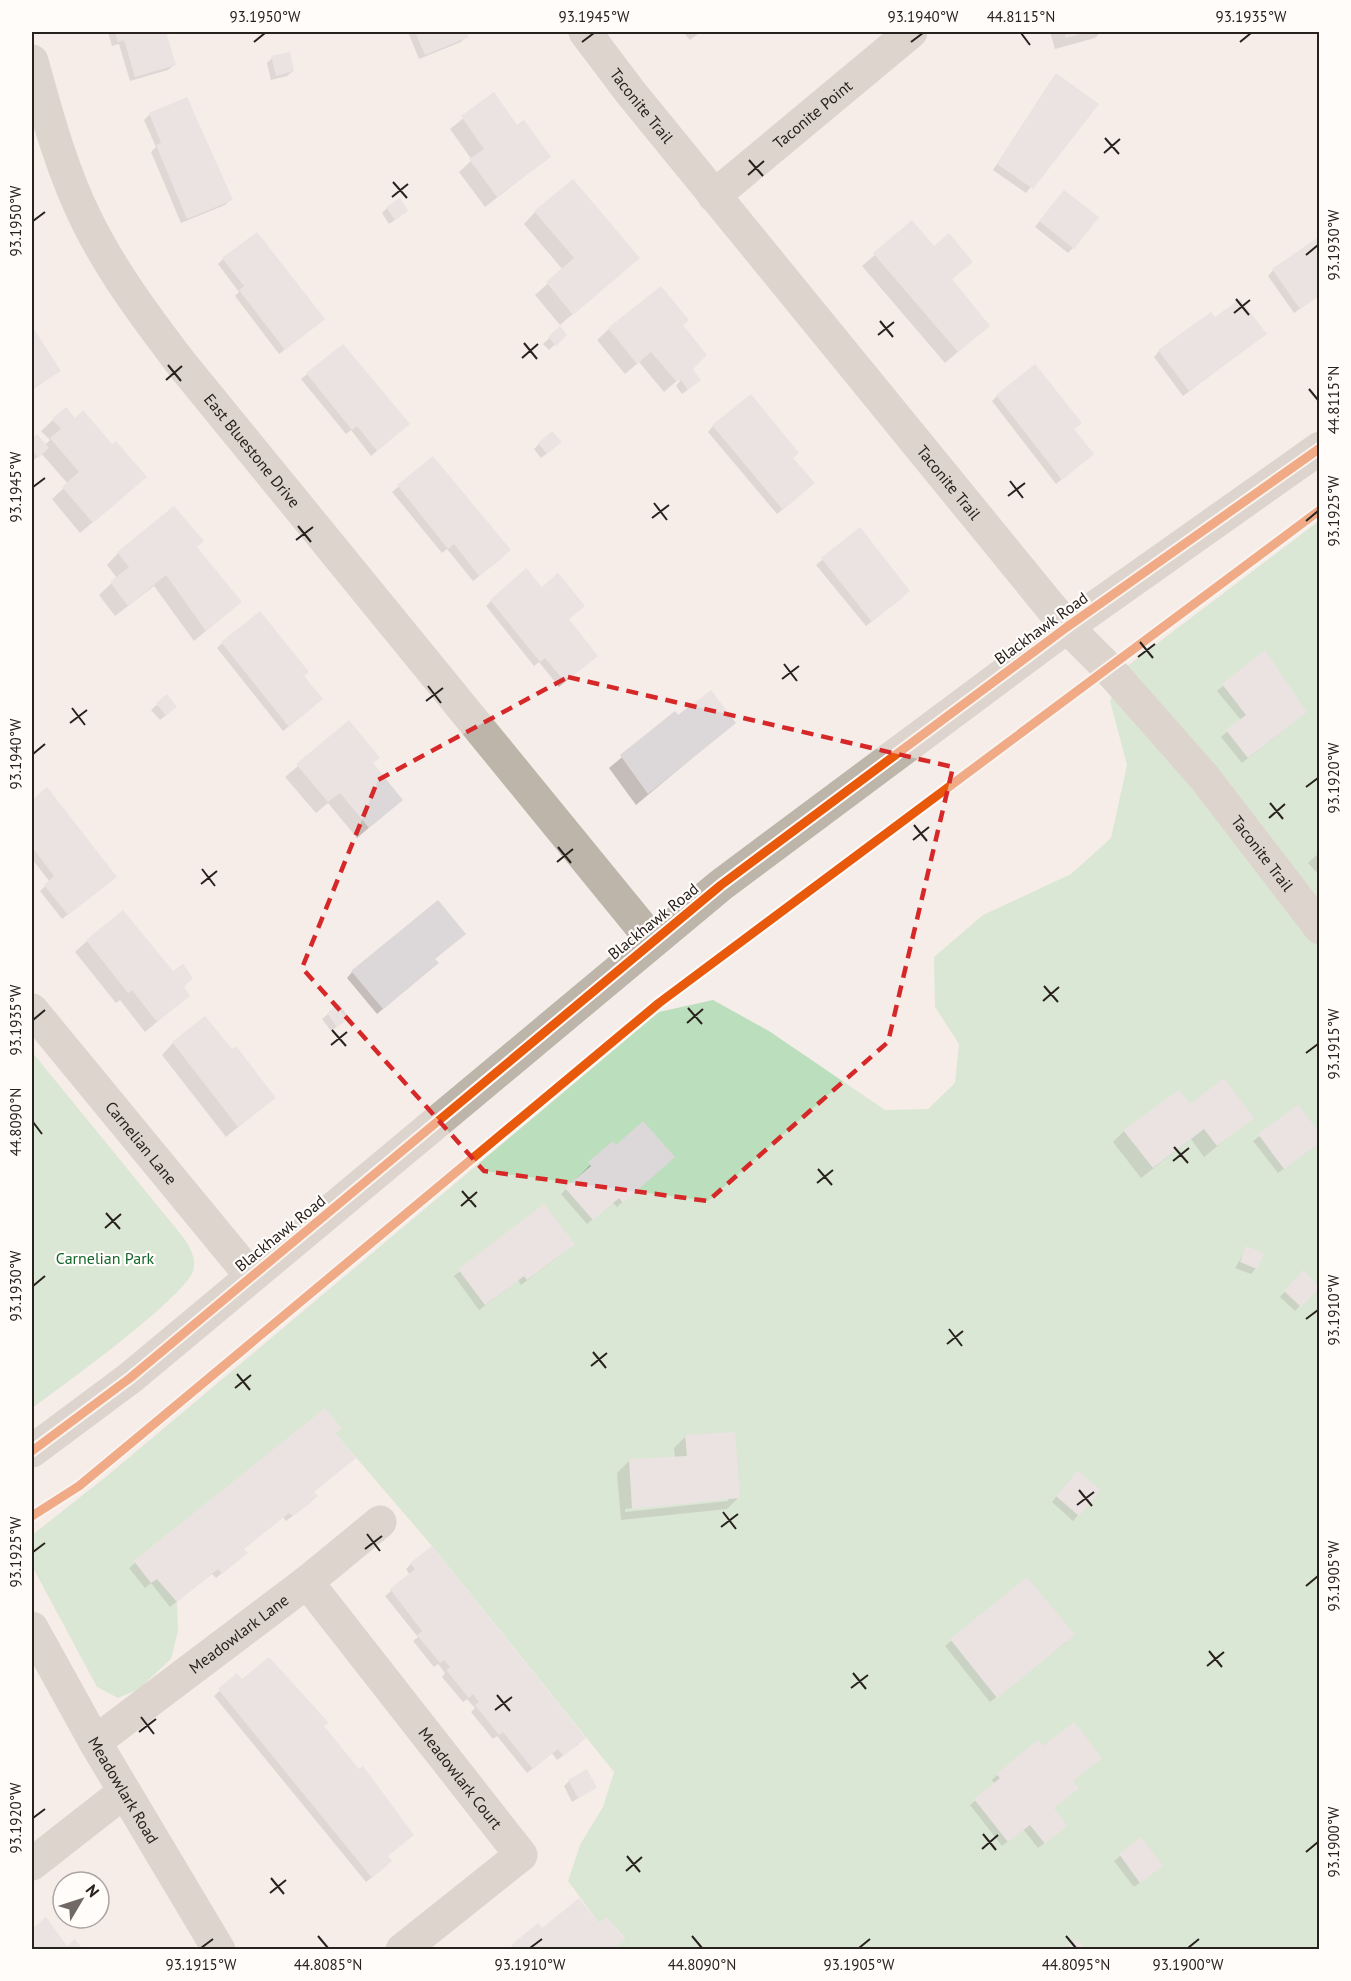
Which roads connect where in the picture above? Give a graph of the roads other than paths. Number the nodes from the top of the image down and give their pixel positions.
1 (585, 32) edge
2 (911, 32) edge
3 (32, 62) edge
4 (714, 196) junction
5 (1320, 448) edge
6 (1067, 627) junction
7 (1320, 928) edge
8 (652, 940) junction
9 (32, 1010) edge
10 (252, 1276) junction
11 (32, 1451) edge
12 (380, 1522) dead end
13 (307, 1582) junction
14 (32, 1628) edge
15 (95, 1742) junction
16 (124, 1792) junction
17 (32, 1864) edge
18 (219, 1950) edge
19 (402, 1950) edge

1 - 4 street, Taconite Trail
2 - 4 street, Taconite Point
3 - 8 street, East Bluestone Drive
4 - 6 street, Taconite Trail
5 - 6 street, Blackhawk Road
6 - 7 street, Taconite Trail
6 - 8 street, Blackhawk Road
8 - 10 street, Blackhawk Road
9 - 10 street, Carnelian Lane
10 - 11 street, Blackhawk Road
12 - 13 street, Meadowlark Lane
13 - 15 street, Meadowlark Lane
13 - 19 street, Meadowlark Court
14 - 15 street, Meadowlark Road
15 - 16 street, Meadowlark Road
16 - 17 street
16 - 18 street, Meadowlark Road

